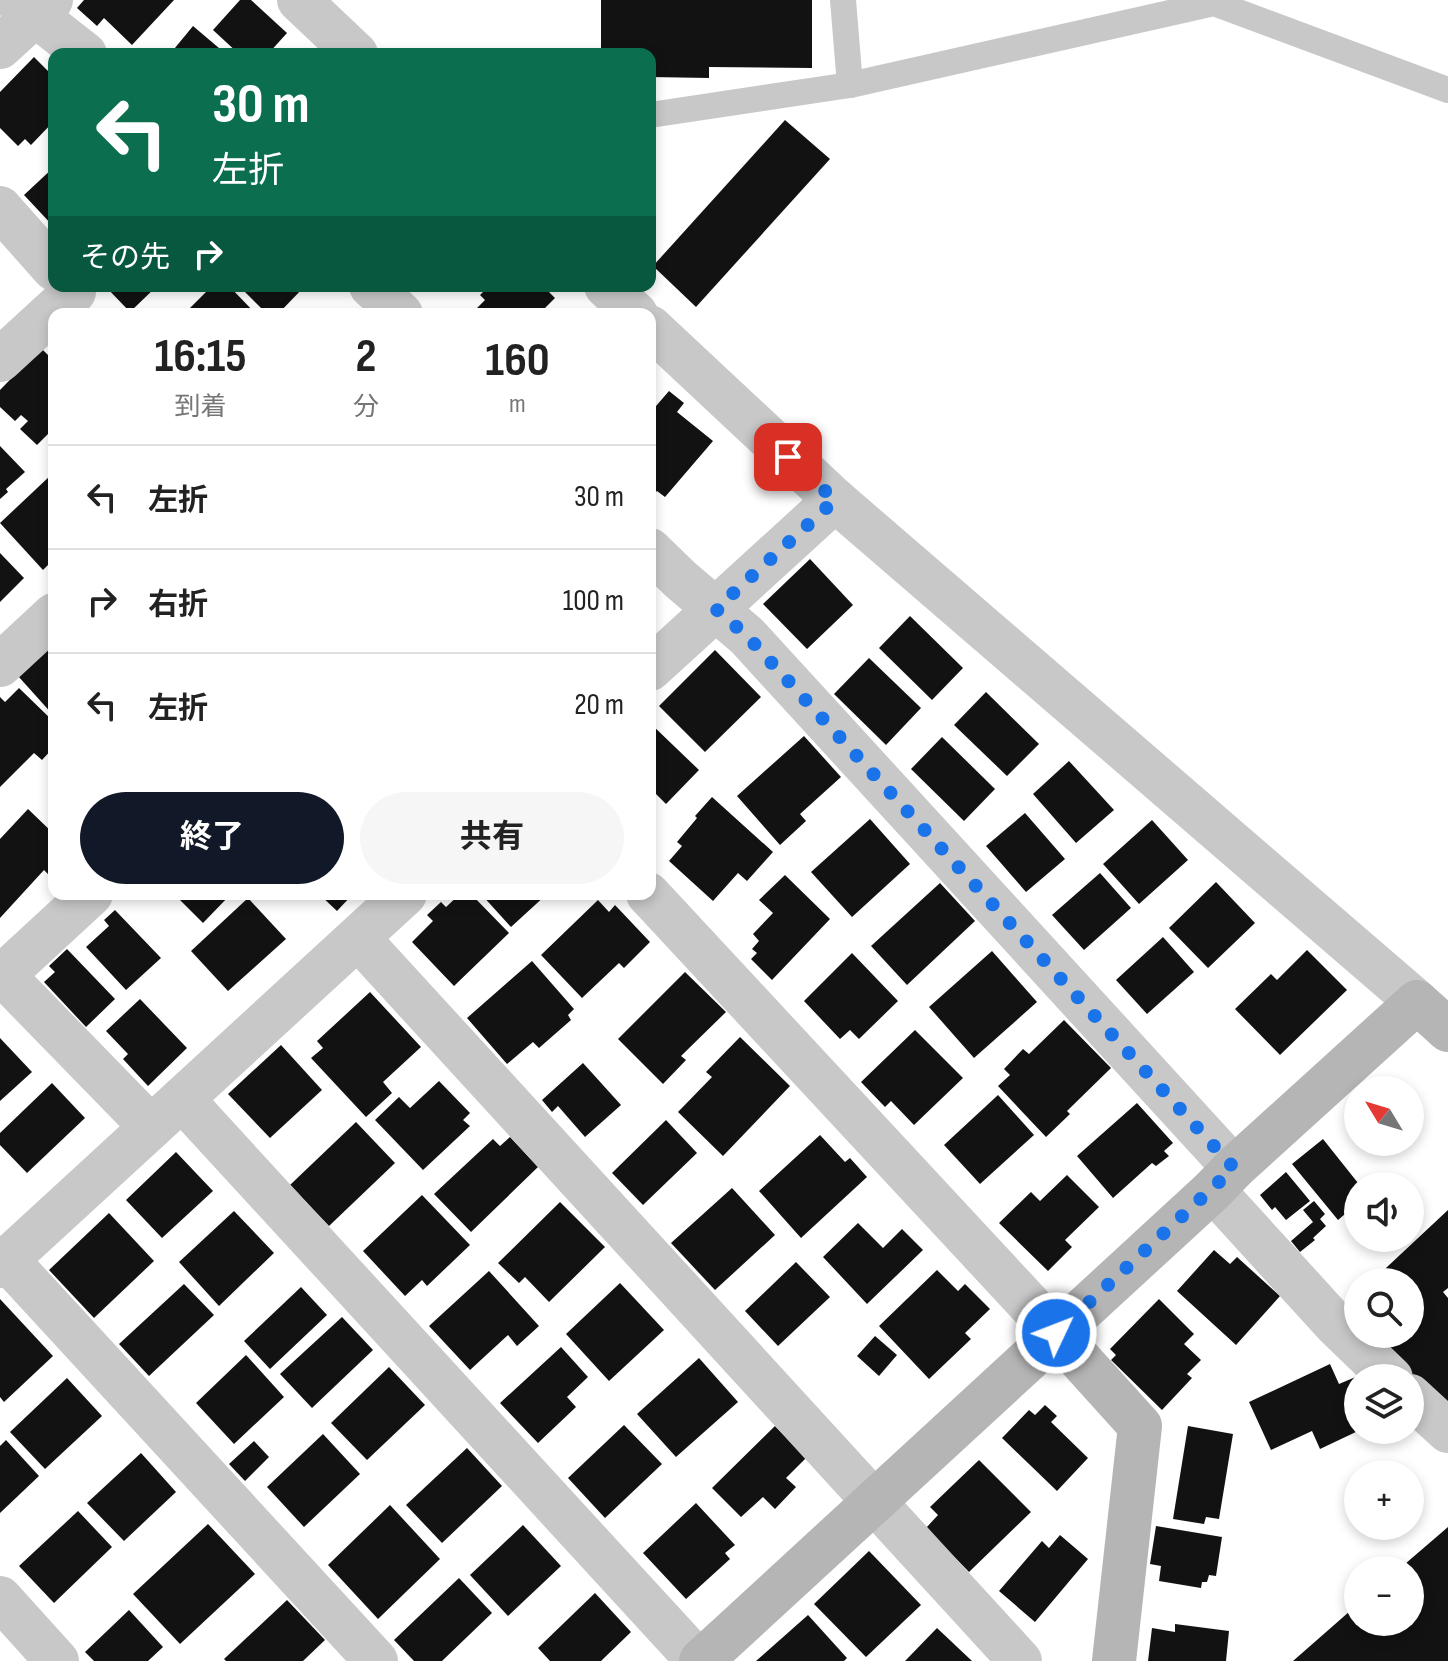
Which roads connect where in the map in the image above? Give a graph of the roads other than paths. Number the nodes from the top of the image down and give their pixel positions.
1 (299, 0) edge
2 (843, 0) edge
3 (33, 5) edge
4 (0, 47) edge
5 (79, 48) edge
6 (350, 48) edge
7 (850, 85) junction
8 (1448, 90) edge
9 (656, 114) edge
10 (0, 208) edge
11 (48, 262) edge
12 (71, 292) edge
13 (377, 292) edge
14 (612, 292) edge
15 (54, 308) edge
16 (395, 308) edge
17 (630, 308) edge
18 (48, 314) edge
19 (656, 333) edge
20 (0, 360) edge
21 (835, 500) junction
22 (656, 556) edge
23 (716, 609) junction
24 (48, 621) edge
25 (656, 664) edge
26 (0, 665) edge
27 (84, 900) edge
28 (399, 900) edge
29 (654, 900) edge
30 (358, 938) junction
31 (1, 975) edge
32 (1433, 1016) edge
33 (166, 1113) junction
34 (1224, 1179) junction
35 (4, 1263) edge
36 (1056, 1333) junction
37 (1376, 1364) edge
38 (1424, 1409) edge
39 (1448, 1431) edge
40 (874, 1502) junction
41 (0, 1598) edge
42 (57, 1661) edge
43 (376, 1661) edge
44 (700, 1661) edge
45 (1020, 1661) edge
46 (1114, 1661) edge

1 - 6 street
2 - 7 lane
3 - 4 street
3 - 5 street
7 - 8 lane
7 - 9 lane
10 - 11 street
12 - 15 street
13 - 16 street
14 - 17 street
18 - 20 street
19 - 21 street
21 - 23 street
21 - 32 street
22 - 23 street
23 - 25 street
23 - 34 street
24 - 26 street
27 - 31 street
28 - 30 street
29 - 36 street
30 - 33 street
30 - 40 street
31 - 33 street
32 - 34 street
33 - 35 street
33 - 44 street
34 - 36 street
34 - 37 street
35 - 43 street
36 - 40 street
36 - 46 street
38 - 39 street
40 - 44 street
40 - 45 street
41 - 42 street

